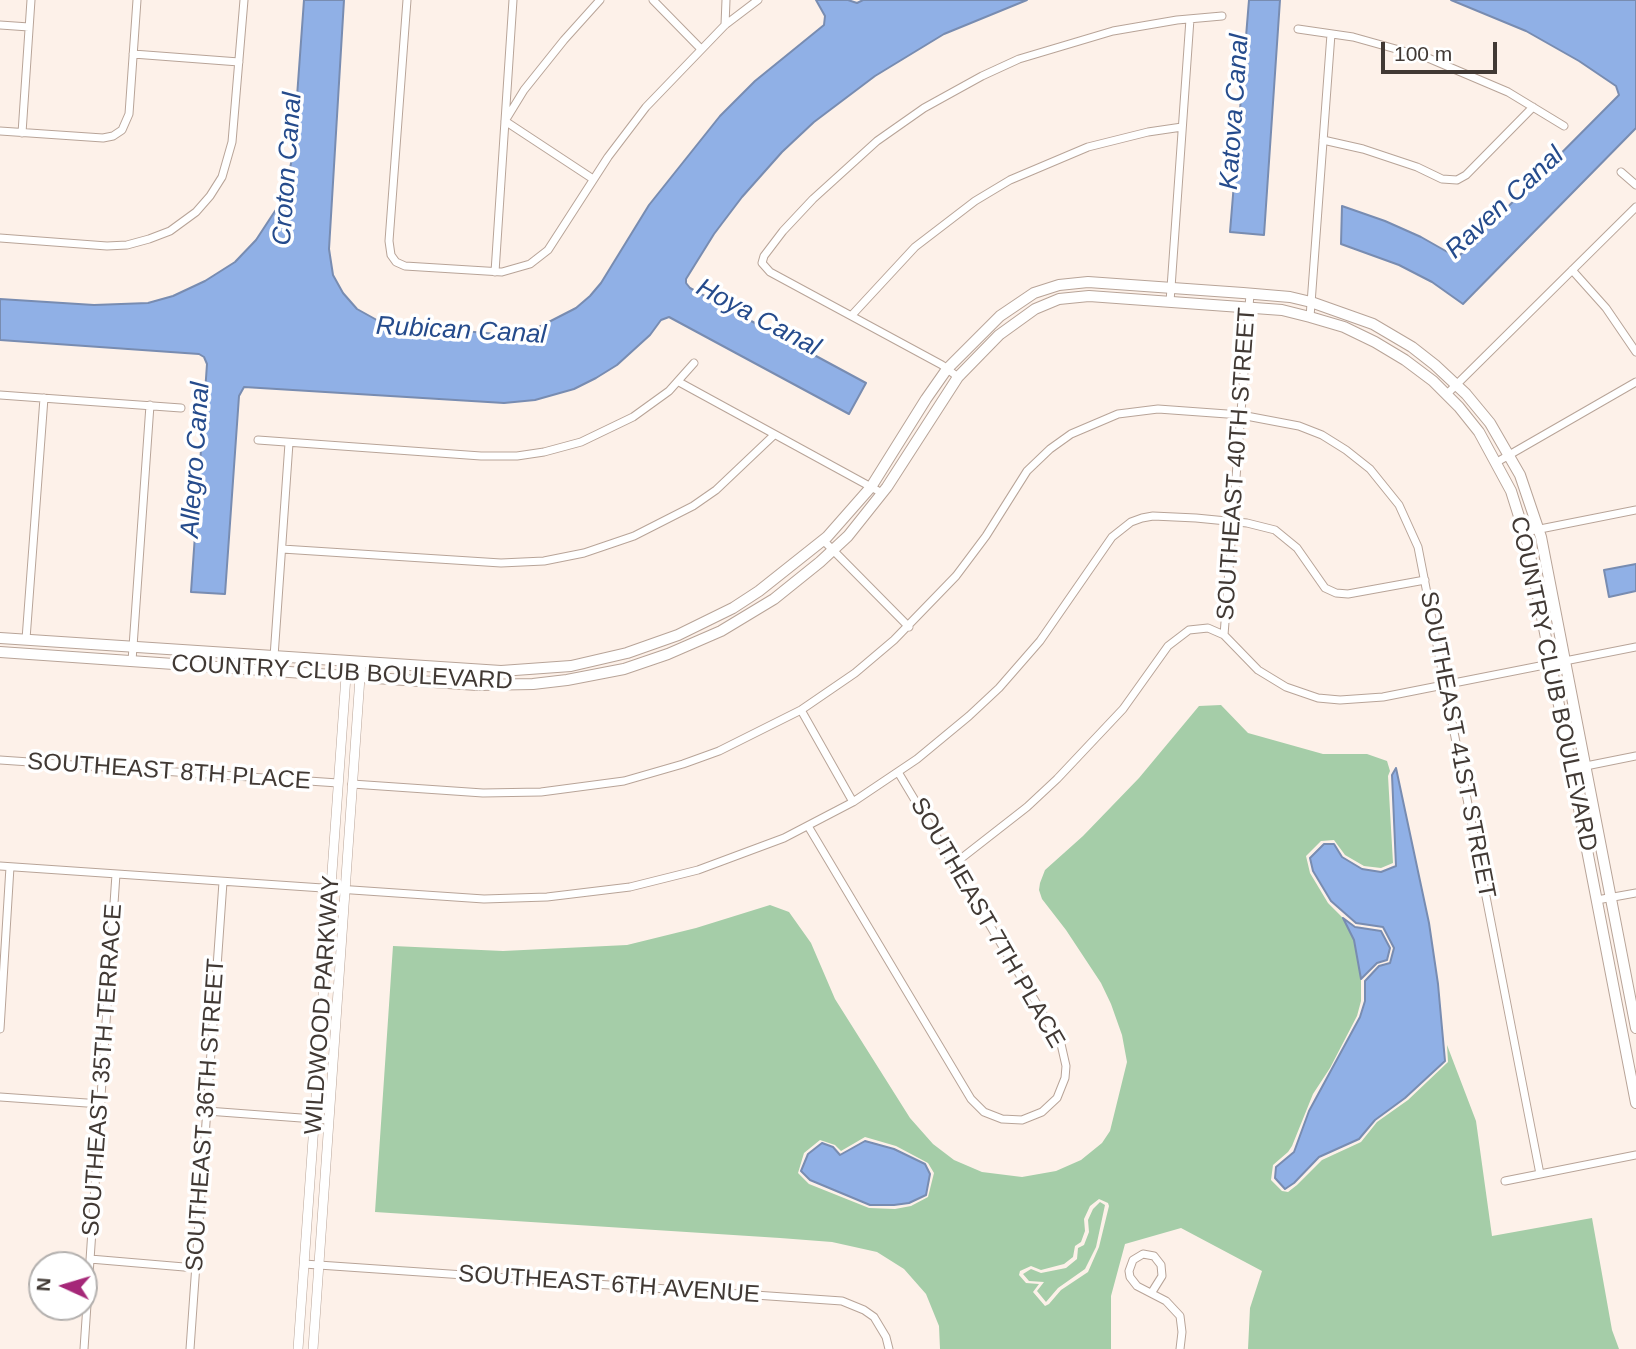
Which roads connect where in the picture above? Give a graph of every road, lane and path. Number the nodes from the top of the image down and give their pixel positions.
1 (31, 0) edge
2 (137, 0) edge
3 (244, 0) edge
4 (407, 0) edge
5 (513, 0) edge
6 (600, 0) edge
7 (653, 0) edge
8 (726, 0) edge
9 (758, 0) edge
10 (1223, 16) dead end
11 (1190, 19) junction
12 (0, 25) edge
13 (724, 25) junction
14 (29, 27) junction
15 (1298, 29) dead end
16 (1331, 34) junction
17 (701, 49) junction
18 (133, 54) junction
19 (239, 62) junction
20 (1533, 107) junction
21 (505, 121) junction
22 (1564, 126) dead end
23 (1182, 127) junction
24 (0, 131) edge
25 (22, 132) junction
26 (1323, 141) junction
27 (1622, 172) dead end
28 (593, 179) junction
29 (1636, 185) edge
30 (1636, 207) edge
31 (0, 239) edge
32 (1572, 270) junction
33 (495, 272) junction
34 (1171, 288) junction
35 (1250, 294) junction
36 (1170, 302) junction
37 (1311, 302) junction
38 (1249, 307) junction
39 (852, 315) junction
40 (1310, 317) junction
41 (1636, 352) edge
42 (694, 363) dead end
43 (947, 369) junction
44 (958, 377) junction
45 (679, 382) junction
46 (1636, 382) edge
47 (1457, 384) junction
48 (1447, 394) junction
49 (0, 395) edge
50 (44, 398) junction
51 (150, 405) junction
52 (181, 408) dead end
53 (1241, 415) junction
54 (774, 435) junction
55 (258, 440) dead end
56 (289, 443) junction
57 (1509, 454) junction
58 (1497, 462) junction
59 (871, 486) junction
60 (882, 493) junction
61 (1636, 510) edge
62 (1233, 522) junction
63 (1539, 530) junction
64 (1525, 532) junction
65 (823, 540) junction
66 (282, 549) junction
67 (833, 550) junction
68 (1425, 580) junction
69 (909, 627) junction
70 (1224, 635) junction
71 (0, 638) edge
72 (26, 639) junction
73 (133, 647) junction
74 (1636, 647) edge
75 (0, 652) edge
76 (274, 657) junction
77 (132, 661) junction
78 (347, 662) junction
79 (1564, 662) junction
80 (361, 663) junction
81 (1551, 664) junction
82 (273, 671) junction
83 (346, 676) junction
84 (359, 677) junction
85 (1446, 684) junction
86 (801, 710) junction
87 (1636, 756) edge
88 (0, 760) edge
89 (1585, 766) junction
90 (1571, 769) junction
91 (898, 772) junction
92 (338, 783) junction
93 (352, 784) junction
94 (853, 802) junction
95 (808, 826) junction
96 (954, 864) junction
97 (0, 866) edge
98 (10, 867) junction
99 (116, 874) junction
100 (223, 882) junction
101 (331, 890) junction
102 (344, 890) junction
103 (1636, 893) edge
104 (1611, 898) junction
105 (1597, 900) junction
106 (1634, 1002) edge
107 (1617, 1005) junction
108 (1636, 1028) edge
109 (0, 1029) edge
110 (0, 1097) edge
111 (1636, 1103) edge
112 (101, 1104) junction
113 (207, 1111) junction
114 (315, 1119) junction
115 (328, 1120) junction
116 (1636, 1155) edge
117 (1539, 1174) junction
118 (1504, 1181) dead end
119 (91, 1251) edge
120 (98, 1260) edge
121 (304, 1264) junction
122 (318, 1265) junction
123 (196, 1268) junction
124 (1152, 1292) junction
125 (86, 1321) edge
126 (84, 1349) edge
127 (190, 1349) edge
128 (298, 1349) edge
129 (313, 1349) edge
130 (888, 1349) edge
131 (1180, 1349) edge

1 - 14 street
2 - 18 street
3 - 19 street
4 - 33 street
5 - 21 street
6 - 21 street
7 - 17 street
8 - 13 street
9 - 13 street
10 - 11 street
11 - 23 street
11 - 39 street
12 - 14 street
13 - 17 street
14 - 25 street
15 - 16 street
16 - 20 street
16 - 26 street
17 - 28 street
18 - 19 street
18 - 25 street
19 - 31 street
20 - 22 street
20 - 26 street
21 - 28 street
21 - 33 street
23 - 34 street
23 - 39 street
24 - 25 street
26 - 37 street
27 - 29 street
28 - 33 street
30 - 32 street
32 - 41 street
32 - 47 street
34 - 35 main road, COUNTRY CLUB BOULEVARD
34 - 36 street
34 - 43 main road, COUNTRY CLUB BOULEVARD
35 - 37 main road, COUNTRY CLUB BOULEVARD
35 - 38 street, SOUTHEAST 40TH STREET
36 - 38 main road, COUNTRY CLUB BOULEVARD
36 - 44 main road, COUNTRY CLUB BOULEVARD
37 - 40 street
37 - 47 main road, COUNTRY CLUB BOULEVARD
38 - 40 main road, COUNTRY CLUB BOULEVARD
38 - 53 street, SOUTHEAST 40TH STREET
39 - 43 street
40 - 48 main road, COUNTRY CLUB BOULEVARD
42 - 45 street
43 - 44 street
43 - 59 main road, COUNTRY CLUB BOULEVARD
44 - 60 main road, COUNTRY CLUB BOULEVARD
45 - 54 street
45 - 56 street
46 - 57 street
47 - 48 street
47 - 57 main road, COUNTRY CLUB BOULEVARD
48 - 58 main road, COUNTRY CLUB BOULEVARD
49 - 50 street
50 - 51 street
50 - 72 street
51 - 52 street
51 - 73 street
53 - 62 street, SOUTHEAST 40TH STREET
53 - 68 street, SOUTHEAST 41ST STREET
53 - 69 street, SOUTHEAST 41ST STREET
54 - 59 street
54 - 66 street
55 - 56 street
56 - 66 street
57 - 58 street
57 - 63 main road, COUNTRY CLUB BOULEVARD
58 - 64 main road, COUNTRY CLUB BOULEVARD
59 - 60 street
59 - 65 main road, COUNTRY CLUB BOULEVARD
60 - 67 main road, COUNTRY CLUB BOULEVARD
61 - 63 street
62 - 68 street
62 - 70 street, SOUTHEAST 40TH STREET
62 - 91 street
63 - 64 street
63 - 79 main road, COUNTRY CLUB BOULEVARD
64 - 81 main road, COUNTRY CLUB BOULEVARD
65 - 67 street
65 - 80 main road, COUNTRY CLUB BOULEVARD
66 - 76 street
67 - 69 street
67 - 84 main road, COUNTRY CLUB BOULEVARD
68 - 85 street, SOUTHEAST 41ST STREET
69 - 86 street
70 - 85 street
70 - 96 street
71 - 72 main road, COUNTRY CLUB BOULEVARD
72 - 73 main road, COUNTRY CLUB BOULEVARD
73 - 76 main road, COUNTRY CLUB BOULEVARD
73 - 77 street
74 - 79 street
75 - 77 main road, COUNTRY CLUB BOULEVARD
76 - 78 main road, COUNTRY CLUB BOULEVARD
76 - 82 street
77 - 82 main road, COUNTRY CLUB BOULEVARD
78 - 80 main road, COUNTRY CLUB BOULEVARD
78 - 83 street, WILDWOOD PARKWAY
79 - 81 street
79 - 89 main road, COUNTRY CLUB BOULEVARD
80 - 84 street, WILDWOOD PARKWAY
81 - 85 street
81 - 90 main road, COUNTRY CLUB BOULEVARD
82 - 83 main road, COUNTRY CLUB BOULEVARD
83 - 84 main road, COUNTRY CLUB BOULEVARD
83 - 92 street, WILDWOOD PARKWAY
84 - 93 street, WILDWOOD PARKWAY
85 - 117 street, SOUTHEAST 41ST STREET
86 - 93 street
86 - 94 street
87 - 89 street
88 - 92 street, SOUTHEAST 8TH PLACE
89 - 90 street
89 - 104 main road, COUNTRY CLUB BOULEVARD
90 - 105 main road, COUNTRY CLUB BOULEVARD
91 - 94 street
91 - 96 street, SOUTHEAST 7TH PLACE
92 - 93 street
92 - 101 street, WILDWOOD PARKWAY
93 - 102 street, WILDWOOD PARKWAY
94 - 95 street
95 - 96 street, SOUTHEAST 7TH PLACE
95 - 102 street
97 - 98 street
98 - 99 street
98 - 109 street
99 - 100 street
99 - 112 street, SOUTHEAST 35TH TERRACE
100 - 101 street
100 - 113 street, SOUTHEAST 36TH STREET
101 - 102 street
101 - 114 street, WILDWOOD PARKWAY
102 - 115 street, WILDWOOD PARKWAY
103 - 104 street
104 - 105 street
104 - 106 main road, COUNTRY CLUB BOULEVARD
105 - 107 main road, COUNTRY CLUB BOULEVARD
106 - 107 street
106 - 108 main road, COUNTRY CLUB BOULEVARD
107 - 111 main road, COUNTRY CLUB BOULEVARD
110 - 112 street
112 - 119 street, SOUTHEAST 35TH TERRACE
113 - 114 street
113 - 123 street, SOUTHEAST 36TH STREET
114 - 115 street
114 - 121 street, WILDWOOD PARKWAY
115 - 122 street, WILDWOOD PARKWAY
116 - 117 street
117 - 118 street
120 - 123 street
121 - 122 street, SOUTHEAST 6TH AVENUE
121 - 128 street, WILDWOOD PARKWAY
122 - 129 street, WILDWOOD PARKWAY
122 - 130 street, SOUTHEAST 6TH AVENUE
123 - 127 street, SOUTHEAST 36TH STREET
124 - 124 street
124 - 131 street
125 - 126 street, SOUTHEAST 35TH TERRACE

